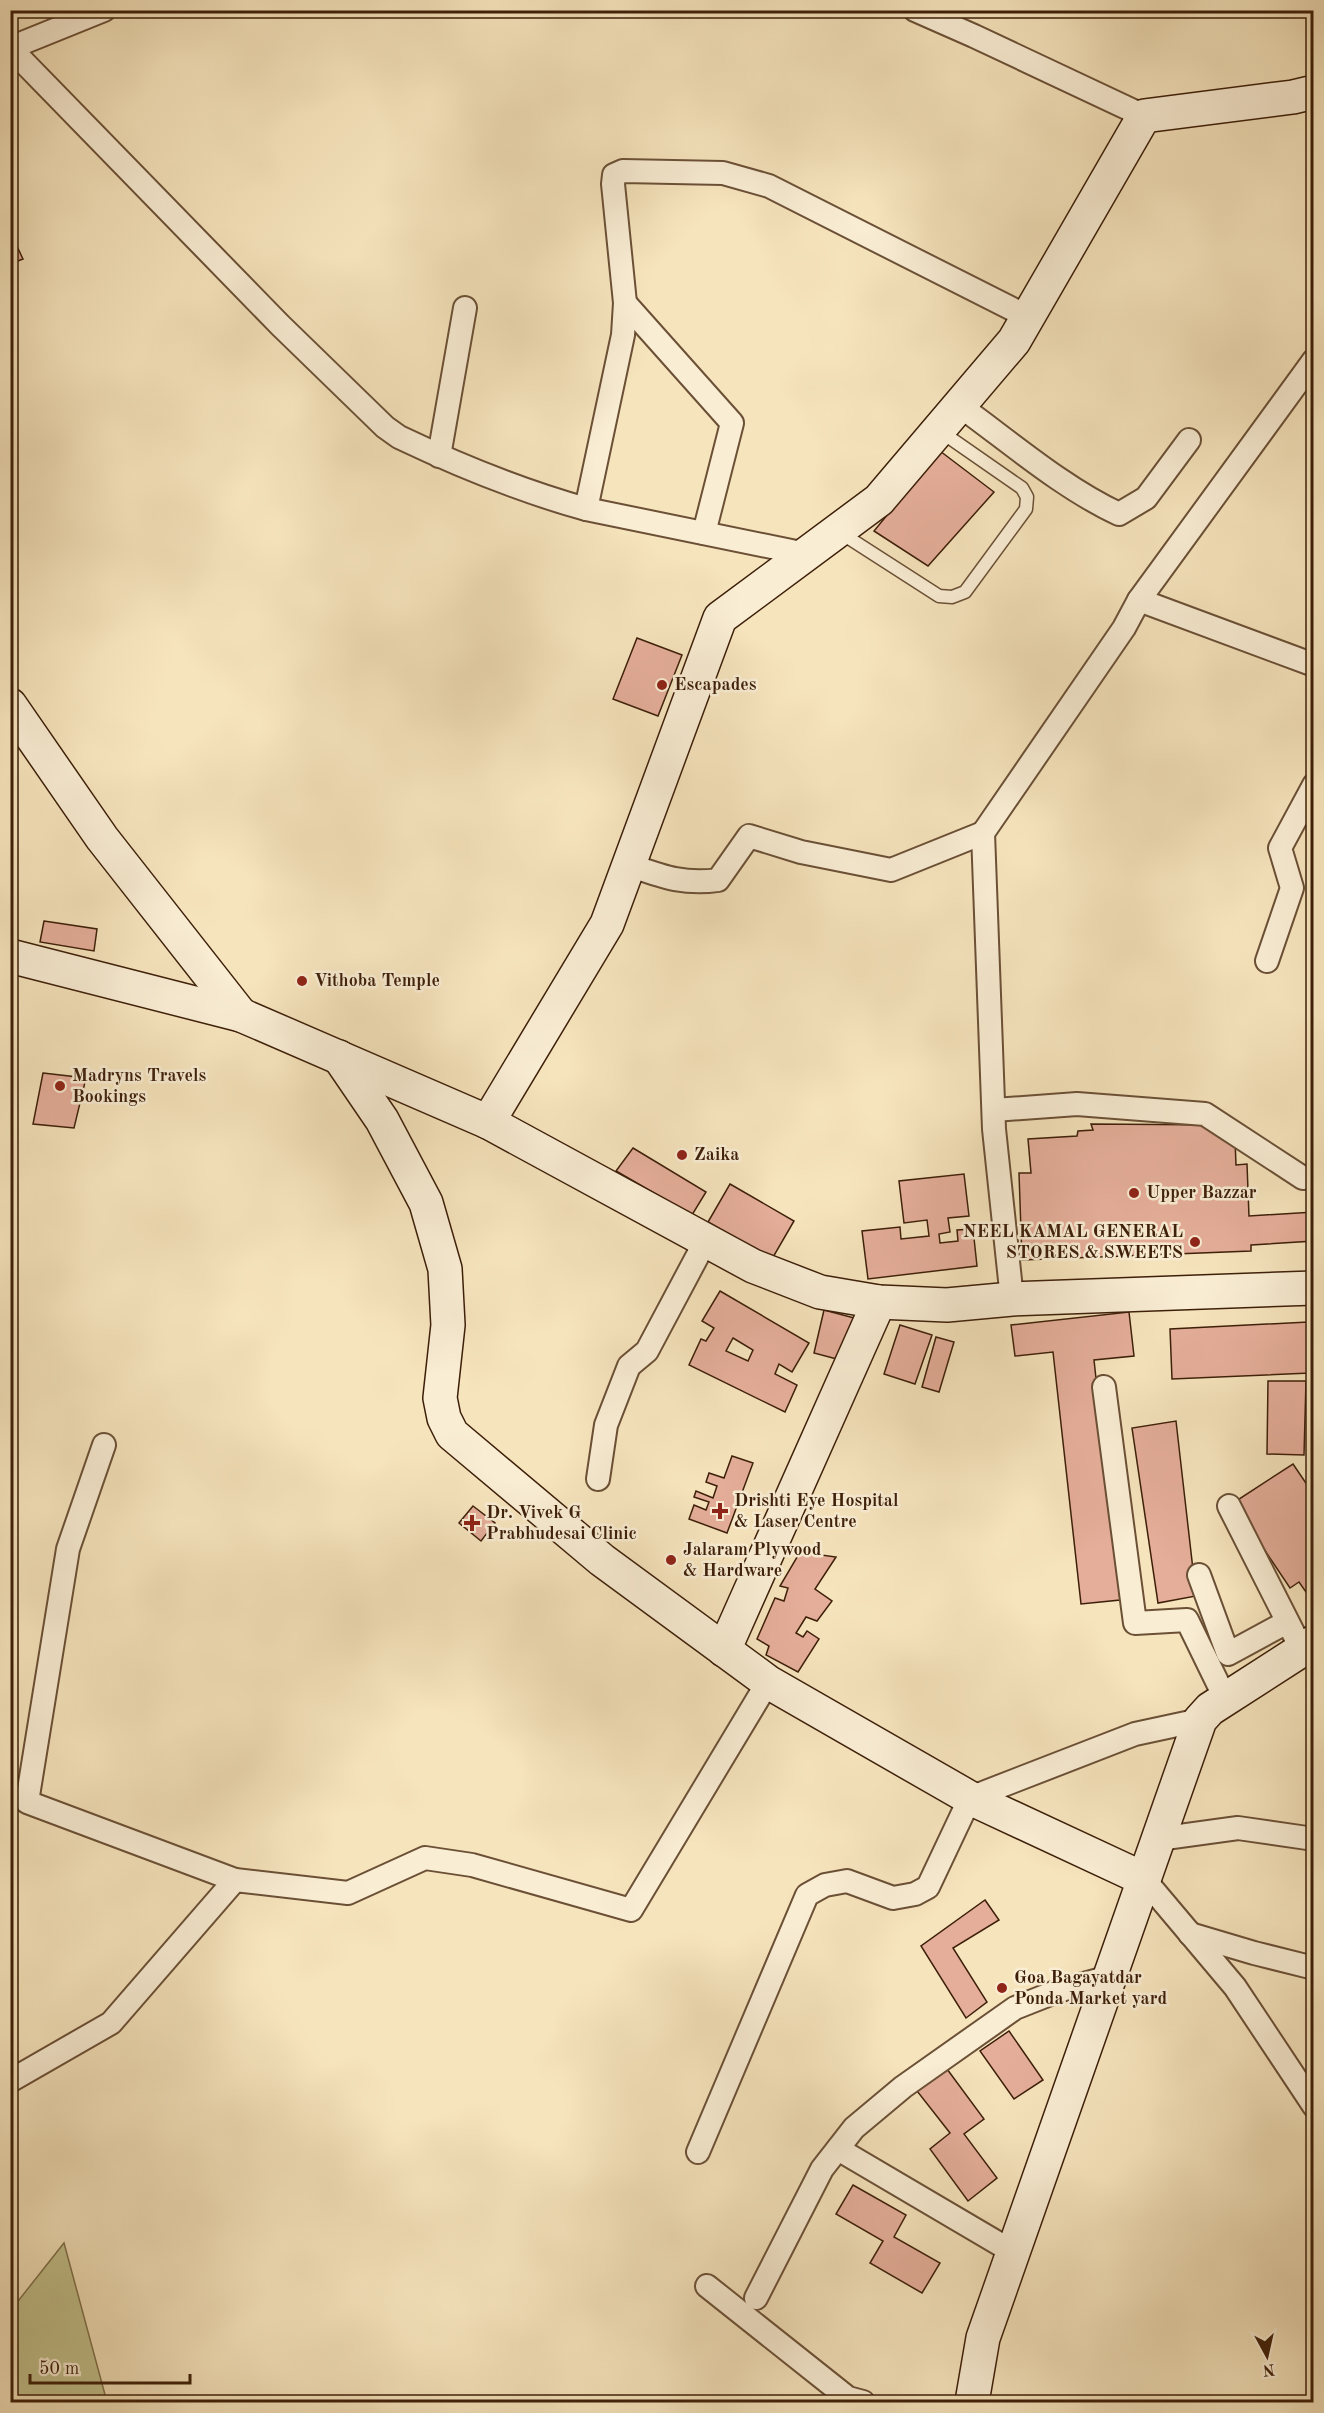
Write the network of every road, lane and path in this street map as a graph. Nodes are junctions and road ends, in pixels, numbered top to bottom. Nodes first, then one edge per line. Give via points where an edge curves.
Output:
1 (104, 10) edge
2 (915, 10) edge
3 (10, 48) edge
4 (1314, 92) edge
5 (1144, 116) junction
6 (625, 303) junction
7 (465, 308) dead end
8 (1028, 317) junction
9 (1314, 360) edge
10 (960, 406) junction
11 (939, 430) junction
12 (1189, 440) dead end
13 (439, 456) junction
14 (586, 509) junction
15 (838, 531) junction
16 (704, 533) junction
17 (806, 554) junction
18 (1139, 600) junction
19 (1314, 665) edge
20 (10, 705) edge
21 (1314, 784) edge
22 (983, 833) junction
23 (629, 865) junction
24 (13, 958) edge
25 (1267, 961) dead end
26 (241, 1015) junction
27 (339, 1057) junction
28 (993, 1110) junction
29 (488, 1122) junction
30 (1303, 1178) dead end
31 (706, 1240) junction
32 (1314, 1288) edge
33 (1012, 1299) junction
34 (879, 1302) junction
35 (1104, 1388) dead end
36 (104, 1445) dead end
37 (598, 1479) dead end
38 (1229, 1506) dead end
39 (1199, 1575) dead end
40 (1287, 1622) junction
41 (1308, 1646) edge
42 (724, 1650) junction
43 (768, 1682) junction
44 (1226, 1700) junction
45 (1200, 1720) junction
46 (970, 1798) junction
47 (1158, 1839) junction
48 (1314, 1839) edge
49 (1144, 1879) junction
50 (235, 1880) junction
51 (1190, 1934) junction
52 (1314, 1968) edge
53 (1109, 1977) junction
54 (10, 2081) edge
55 (1314, 2106) edge
56 (838, 2149) junction
57 (698, 2152) dead end
58 (1013, 2252) junction
59 (707, 2286) dead end
60 (756, 2298) dead end
61 (862, 2403) edge
62 (972, 2403) edge

1 - 3 street
2 - 5 street
3 - 13 street via 385,427
4 - 5 street
5 - 8 street
6 - 8 street via 614,175 623,171 723,173 769,186
6 - 14 street via 621,345
6 - 16 street via 732,423
7 - 13 street
8 - 10 street via 1014,341
9 - 18 street
10 - 11 street
10 - 12 street via 1099,505 1119,514 1146,498
11 - 15 street via 879,500
11 - 15 lane via 1022,488 1027,496 1026,509 1013,530 965,592 939,596
13 - 14 street via 522,490
14 - 16 street
15 - 17 street
16 - 17 street
17 - 23 street via 720,618
18 - 19 street
18 - 22 street via 1124,628
20 - 26 street via 102,838
21 - 25 street via 1280,848 1292,888
22 - 23 street via 891,870 801,852 749,836 718,880 673,881
22 - 28 street
23 - 29 street via 607,924
24 - 26 street
26 - 27 street
27 - 29 street
27 - 42 street via 382,1120 426,1203 445,1269 448,1325 440,1398 452,1434 602,1560
28 - 30 street via 1077,1104 1205,1114
28 - 33 street
29 - 31 street
31 - 34 street via 753,1266 820,1292
31 - 37 street via 647,1351 629,1366 606,1425
32 - 33 street
33 - 34 street via 947,1305
34 - 42 street
35 - 44 street via 1135,1623 1187,1620
36 - 50 street via 68,1549 27,1802
38 - 40 street
39 - 40 street via 1228,1654
40 - 41 street
41 - 44 street
42 - 43 street
43 - 46 street
43 - 50 street via 631,1910 472,1865 424,1858 348,1893
44 - 45 street
45 - 46 street via 1135,1734
45 - 47 street
46 - 49 street
46 - 57 street via 928,1887 892,1898 847,1881 825,1885 807,1895
47 - 48 street via 1238,1828
47 - 49 street
49 - 51 street
49 - 53 street
50 - 54 street via 111,2023
51 - 52 street
51 - 55 street via 1235,1987
53 - 56 street via 1015,2008 903,2086 854,2128
53 - 58 street
56 - 58 street
56 - 60 street via 822,2169
58 - 62 street via 984,2338
59 - 61 street via 848,2398

